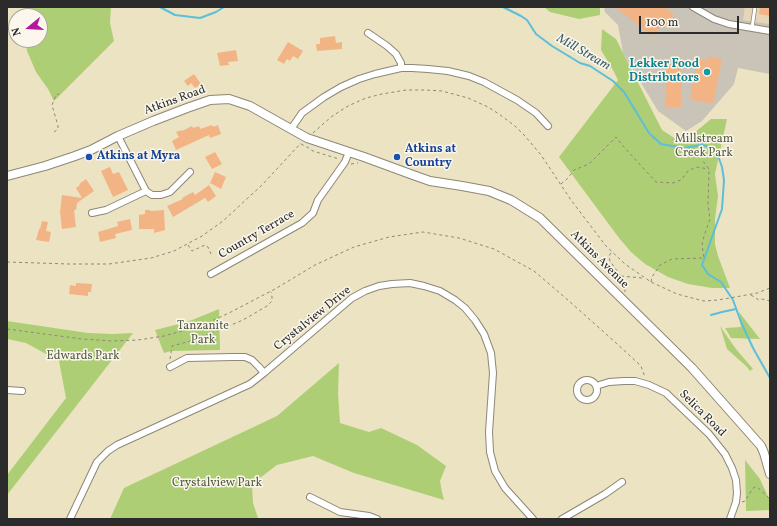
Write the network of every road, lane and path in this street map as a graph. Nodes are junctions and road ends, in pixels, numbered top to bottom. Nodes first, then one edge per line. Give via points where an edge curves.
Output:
1 (693, 7) edge
2 (755, 7) edge
3 (752, 28) junction
4 (770, 31) edge
5 (368, 33) dead end
6 (401, 68) junction
7 (59, 94) dead end
8 (548, 126) dead end
9 (291, 129) junction
10 (54, 132) dead end
11 (312, 134) dead end
12 (118, 136) junction
13 (303, 140) dead end
14 (300, 144) junction
15 (349, 152) junction
16 (341, 160) dead end
17 (703, 161) dead end
18 (709, 169) junction
19 (190, 172) dead end
20 (7, 176) edge
21 (560, 184) junction
22 (146, 191) junction
23 (92, 213) dead end
24 (188, 245) junction
25 (211, 254) dead end
26 (7, 262) edge
27 (211, 274) dead end
28 (621, 276) dead end
29 (644, 278) junction
30 (651, 282) junction
31 (770, 288) edge
32 (271, 291) dead end
33 (751, 294) junction
34 (770, 301) edge
35 (7, 329) edge
36 (126, 341) dead end
37 (170, 367) joint
38 (264, 373) junction
39 (596, 386) dead end
40 (7, 390) edge
41 (22, 391) dead end
42 (770, 474) edge
43 (622, 482) dead end
44 (310, 497) dead end
45 (770, 499) edge
46 (736, 502) junction
47 (70, 519) edge
48 (377, 519) edge
49 (533, 519) edge
50 (562, 519) edge
51 (730, 519) edge

1 - 3 street via 714,19
2 - 3 lane
3 - 4 street
5 - 6 street via 396,54
6 - 8 street via 428,68 469,76 518,100
6 - 9 street via 359,79 341,87 302,113
7 - 10 path via 52,105 58,126
9 - 12 street, Atkins Road via 250,106 229,100 210,100
9 - 15 street, Atkins Road via 307,138
11 - 21 path via 337,113 366,98 406,90 442,91 478,102 507,119 538,151
12 - 20 street, Atkins Road via 75,156
12 - 22 street
13 - 14 path
14 - 16 path
14 - 24 path via 234,212
15 - 27 street, Country Terrace via 346,162 318,200 313,213 302,223
15 - 42 street, Atkins Avenue via 430,181 489,191 511,200 540,218 708,385 761,446
17 - 18 path
18 - 21 path via 696,167 688,171 681,180 673,183 656,182 616,137 589,164 574,170
18 - 30 path via 710,218 702,246 704,258 672,259 660,265
19 - 22 street via 170,192 152,195
21 - 29 path via 606,246
22 - 23 street via 106,210
24 - 25 path via 192,250 205,245
24 - 26 path via 157,257 117,263
28 - 29 path
29 - 30 path
30 - 33 path via 677,294 704,301
31 - 33 path
32 - 37 path via 272,301 243,320 172,346
33 - 34 path via 759,300
35 - 36 path via 82,339
37 - 38 street via 187,358 245,357 252,360
38 - 47 street, Crystalview Drive via 250,384 108,451 97,462
38 - 49 street, Crystalview Drive via 338,309 365,291 379,286 410,283 440,291 465,308 484,334 491,353 493,373 490,452 495,470 505,488
39 - 46 street, Selica Road via 617,381 635,381 649,384 666,393 709,434 724,454 736,480
40 - 41 street
43 - 50 street
44 - 48 street via 340,512
45 - 46 path via 755,487 745,501
46 - 51 street, Selica Road

